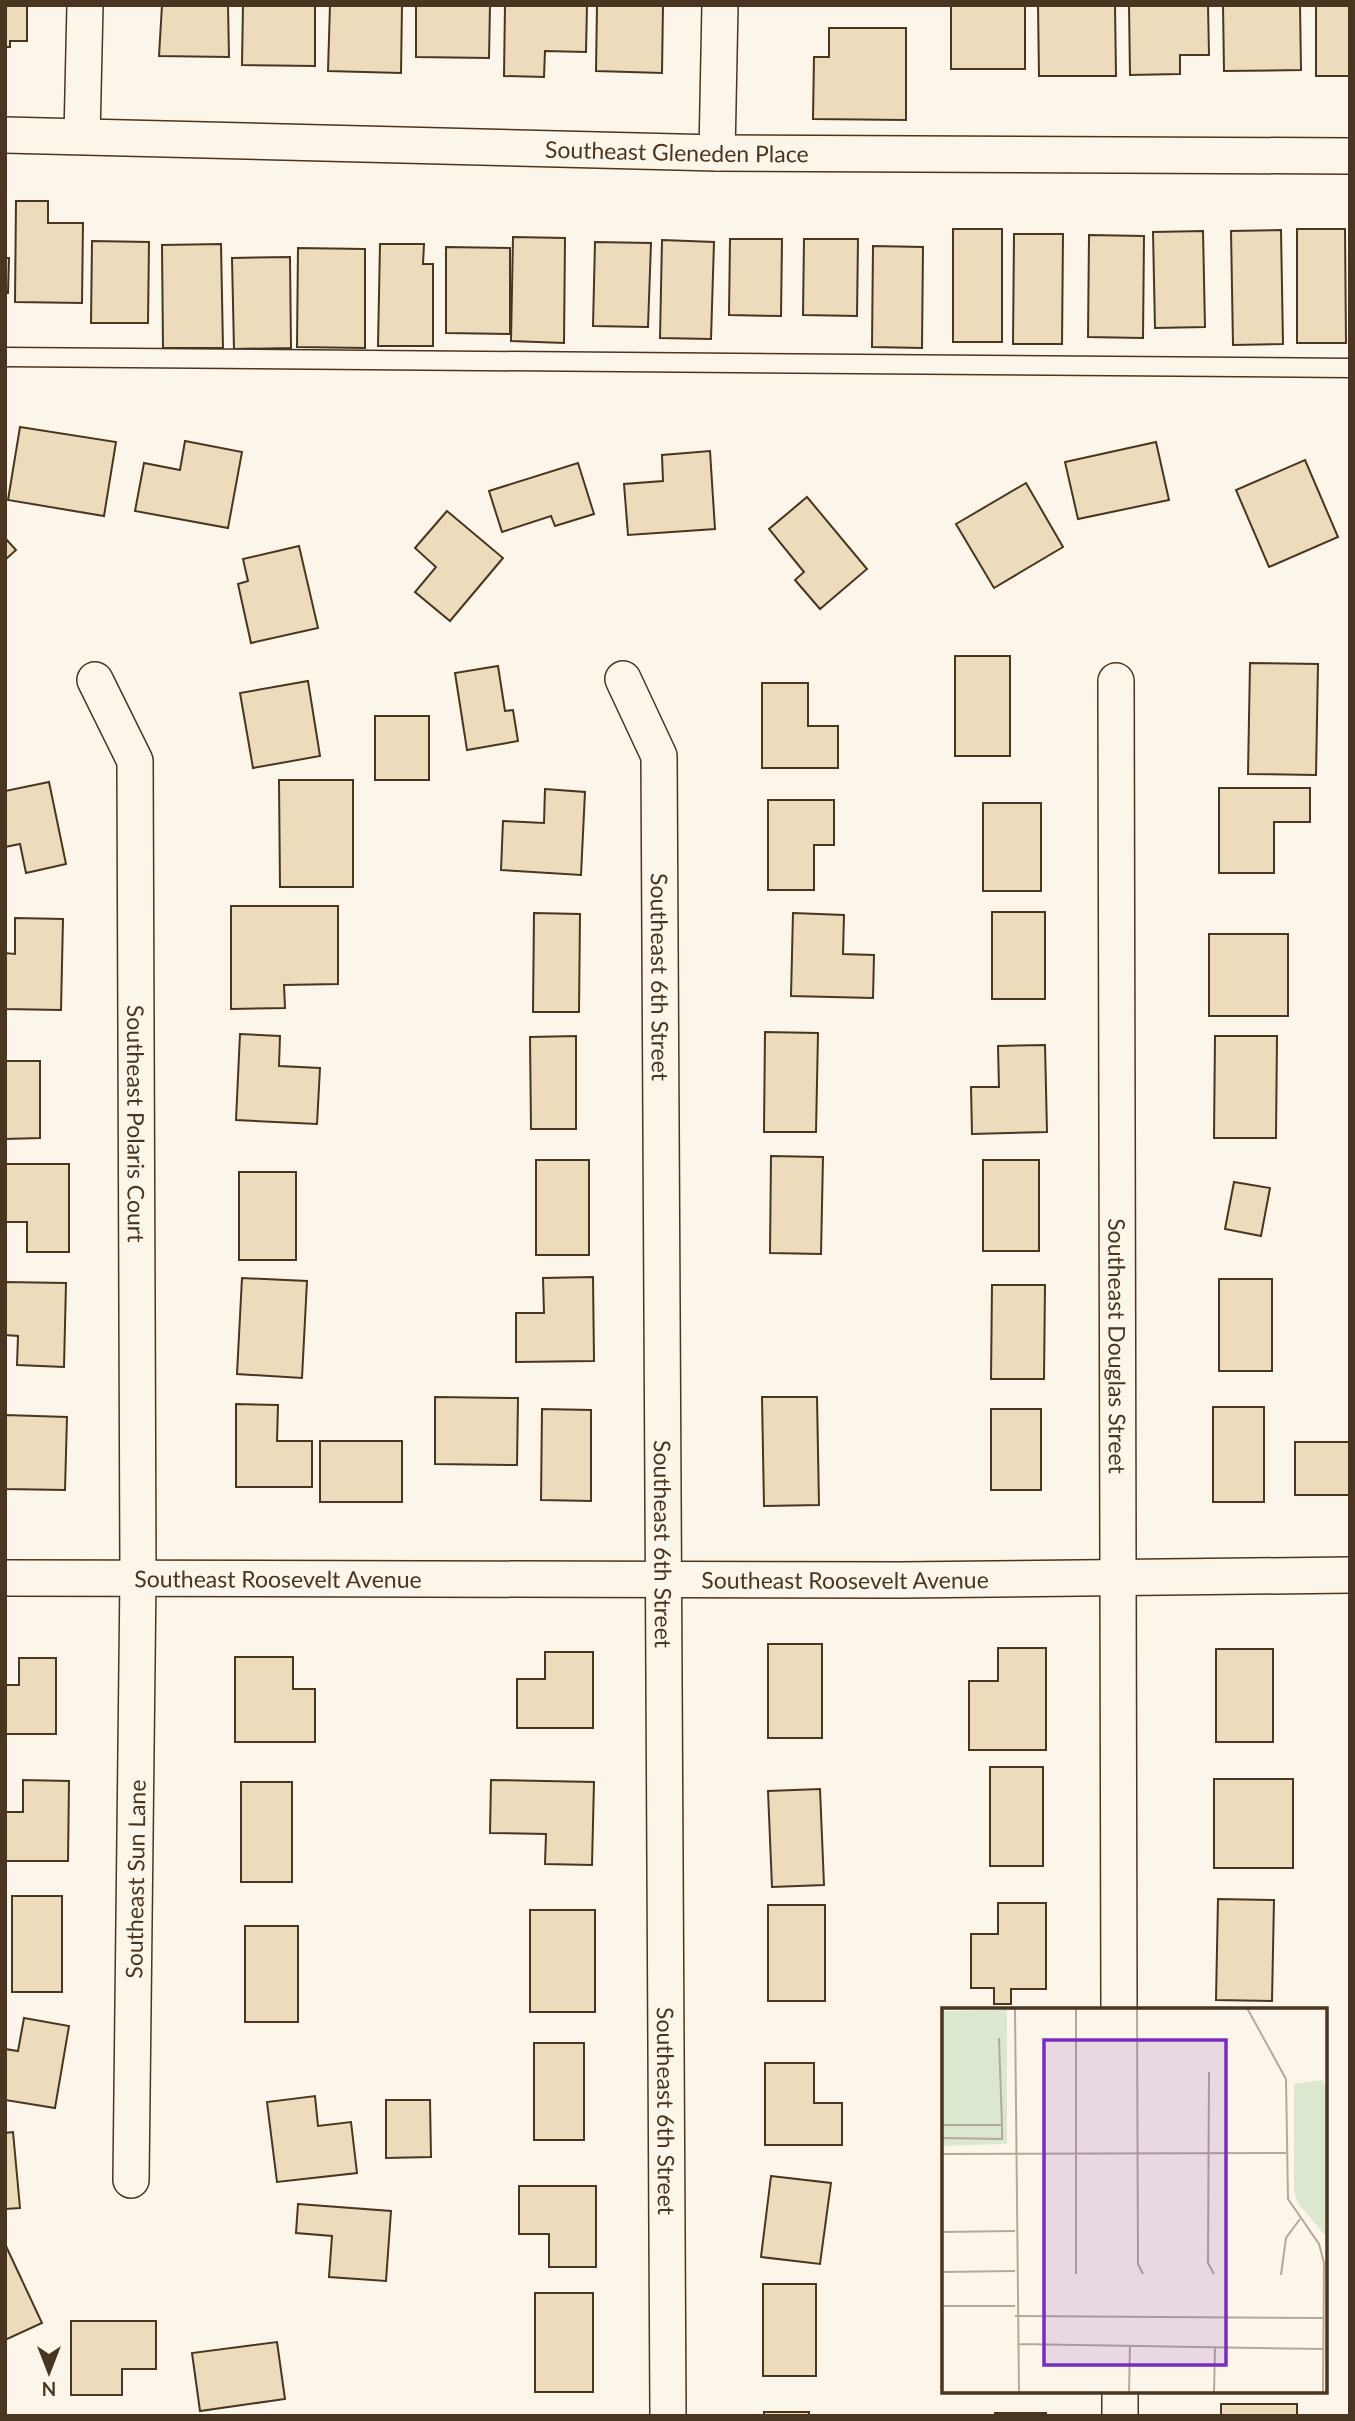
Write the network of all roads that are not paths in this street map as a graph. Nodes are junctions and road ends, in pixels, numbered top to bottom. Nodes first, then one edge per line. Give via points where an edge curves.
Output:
1 (85, 5) edge
2 (720, 5) edge
3 (5, 135) edge
4 (82, 136) junction
5 (717, 153) junction
6 (1350, 156) edge
7 (5, 358) edge
8 (1350, 368) edge
9 (623, 679) dead end
10 (94, 680) dead end
11 (1116, 681) dead end
12 (1350, 1575) edge
13 (138, 1577) junction
14 (5, 1578) edge
15 (1118, 1579) junction
16 (664, 1580) junction
17 (1119, 2008) edge
18 (131, 2180) dead end
19 (1120, 2393) edge
20 (668, 2416) edge
21 (1120, 2416) edge

1 - 4 street
2 - 5 street
3 - 4 street, Southeast Gleneden Place
4 - 5 street, Southeast Gleneden Place
5 - 6 street, Southeast Gleneden Place
7 - 8 lane
9 - 16 street, Southeast 6th Street via 659,756
10 - 13 street, Southeast Polaris Court via 135,761
11 - 15 street, Southeast Douglas Street
12 - 15 street, Southeast Roosevelt Avenue
13 - 14 street, Southeast Roosevelt Avenue
13 - 16 street, Southeast Roosevelt Avenue
13 - 18 street, Southeast Sun Lane
15 - 16 street, Southeast Roosevelt Avenue
15 - 17 street, Southeast Douglas Street
16 - 20 street, Southeast 6th Street
19 - 21 street

